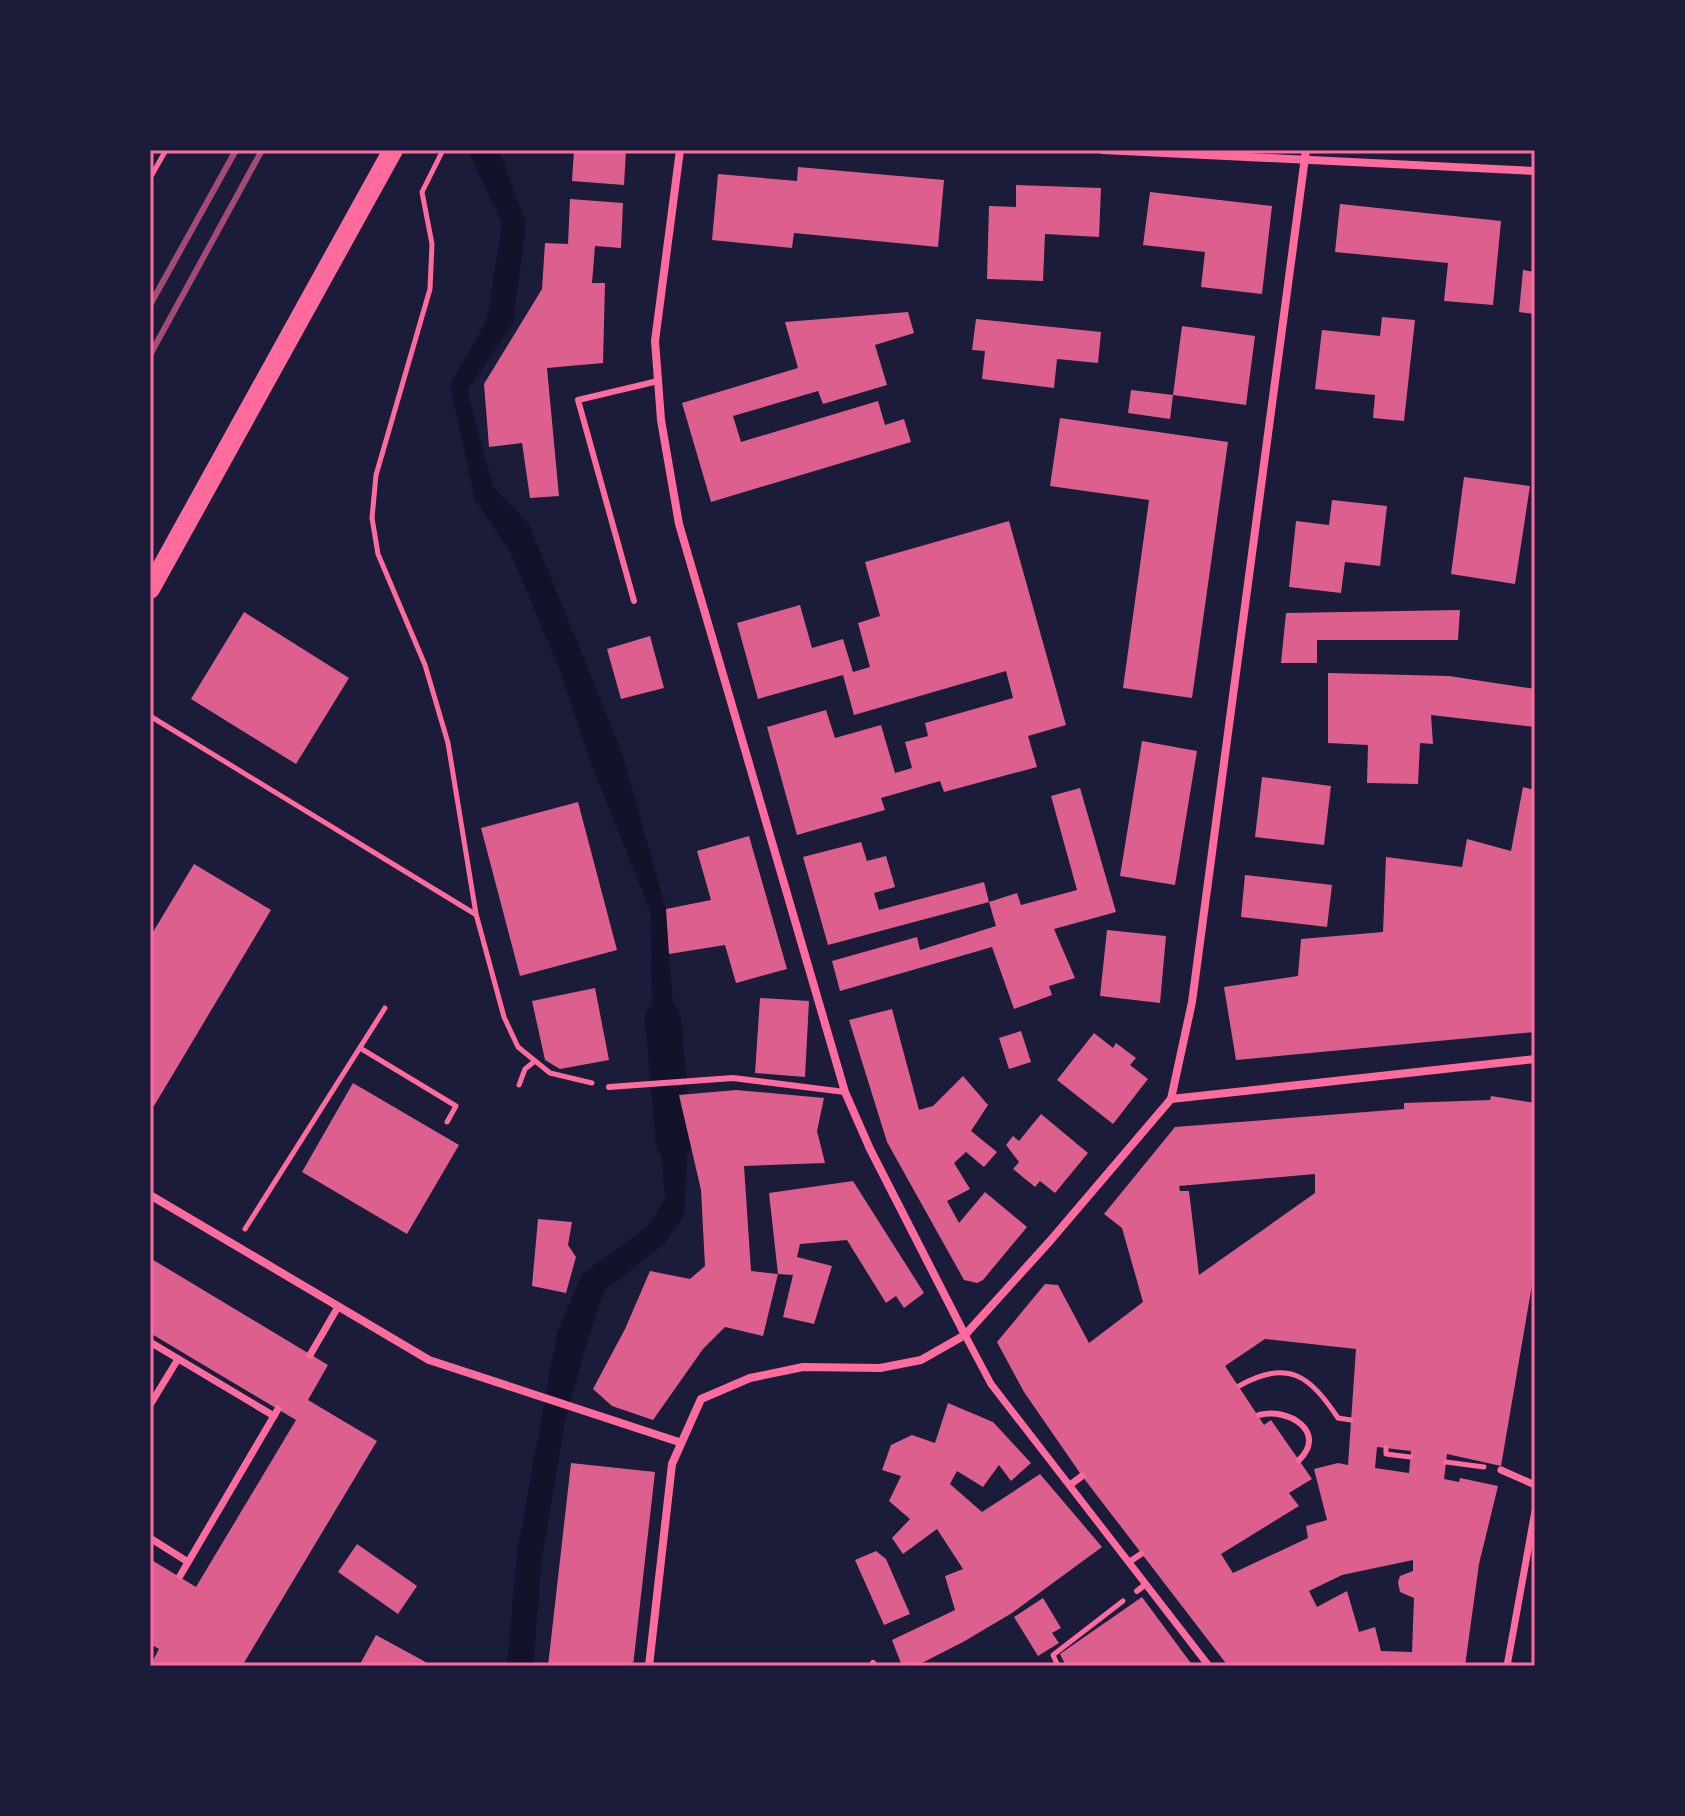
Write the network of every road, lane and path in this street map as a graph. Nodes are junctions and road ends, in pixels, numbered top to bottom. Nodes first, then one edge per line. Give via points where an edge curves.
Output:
1 (166, 150) edge
2 (393, 150) edge
3 (443, 150) edge
4 (680, 150) edge
5 (1103, 150) edge
6 (1306, 150) edge
7 (1304, 161) junction
8 (1535, 171) edge
9 (150, 178) edge
10 (658, 381) junction
11 (150, 589) edge
12 (634, 601) dead end
13 (150, 716) edge
14 (476, 914) junction
15 (385, 1008) dead end
16 (360, 1048) junction
17 (1535, 1059) edge
18 (535, 1061) junction
19 (519, 1085) dead end
20 (609, 1087) joint
21 (845, 1092) junction
22 (1171, 1099) junction
23 (447, 1122) dead end
24 (150, 1195) edge
25 (234, 1247) junction
26 (338, 1307) junction
27 (965, 1335) junction
28 (150, 1342) edge
29 (310, 1355) dead end
30 (178, 1359) junction
31 (1239, 1386) dead end
32 (150, 1405) edge
33 (1259, 1415) dead end
34 (1351, 1420) dead end
35 (679, 1442) junction
36 (1386, 1448) dead end
37 (1410, 1457) dead end
38 (1299, 1460) dead end
39 (1446, 1462) dead end
40 (1501, 1470) joint
41 (1082, 1476) dead end
42 (1070, 1485) junction
43 (1535, 1485) edge
44 (1535, 1511) edge
45 (150, 1538) edge
46 (1141, 1554) dead end
47 (188, 1562) junction
48 (1129, 1562) junction
49 (180, 1576) dead end
50 (1146, 1584) junction
51 (1137, 1591) joint
52 (649, 1666) edge
53 (1058, 1666) edge
54 (1209, 1666) edge
55 (1507, 1666) edge

1 - 9 path
2 - 11 main road
3 - 14 path via 422,192 432,244 430,289 376,475 372,518 378,554 425,665 448,743
4 - 10 street via 655,341
5 - 7 street
6 - 7 street
7 - 8 street
7 - 22 street via 1194,986
10 - 12 lane via 578,400
10 - 21 street via 679,524
13 - 14 path
14 - 18 path via 504,1017 518,1047
15 - 16 path
16 - 23 path via 456,1106
16 - 25 path
17 - 22 street
18 - 19 path
18 - 20 path via 550,1073
20 - 21 lane via 733,1078
21 - 27 street
22 - 27 street
24 - 25 street
25 - 26 street
26 - 29 street
26 - 35 street via 429,1360
27 - 35 street via 921,1360 880,1368 803,1367 750,1378 701,1399
27 - 42 street via 991,1384
28 - 30 street
30 - 32 street
30 - 47 street via 276,1413
31 - 34 path via 1277,1371 1298,1374 1320,1391 1338,1418
33 - 38 lane via 1281,1413 1299,1421 1309,1447
35 - 52 street via 672,1464
36 - 37 path via 1386,1454
39 - 40 path
40 - 43 street
41 - 42 street
42 - 48 street
44 - 55 street
45 - 47 street
46 - 48 lane
47 - 49 street
48 - 50 street
50 - 51 lane
50 - 54 street
51 - 53 path via 1053,1655

